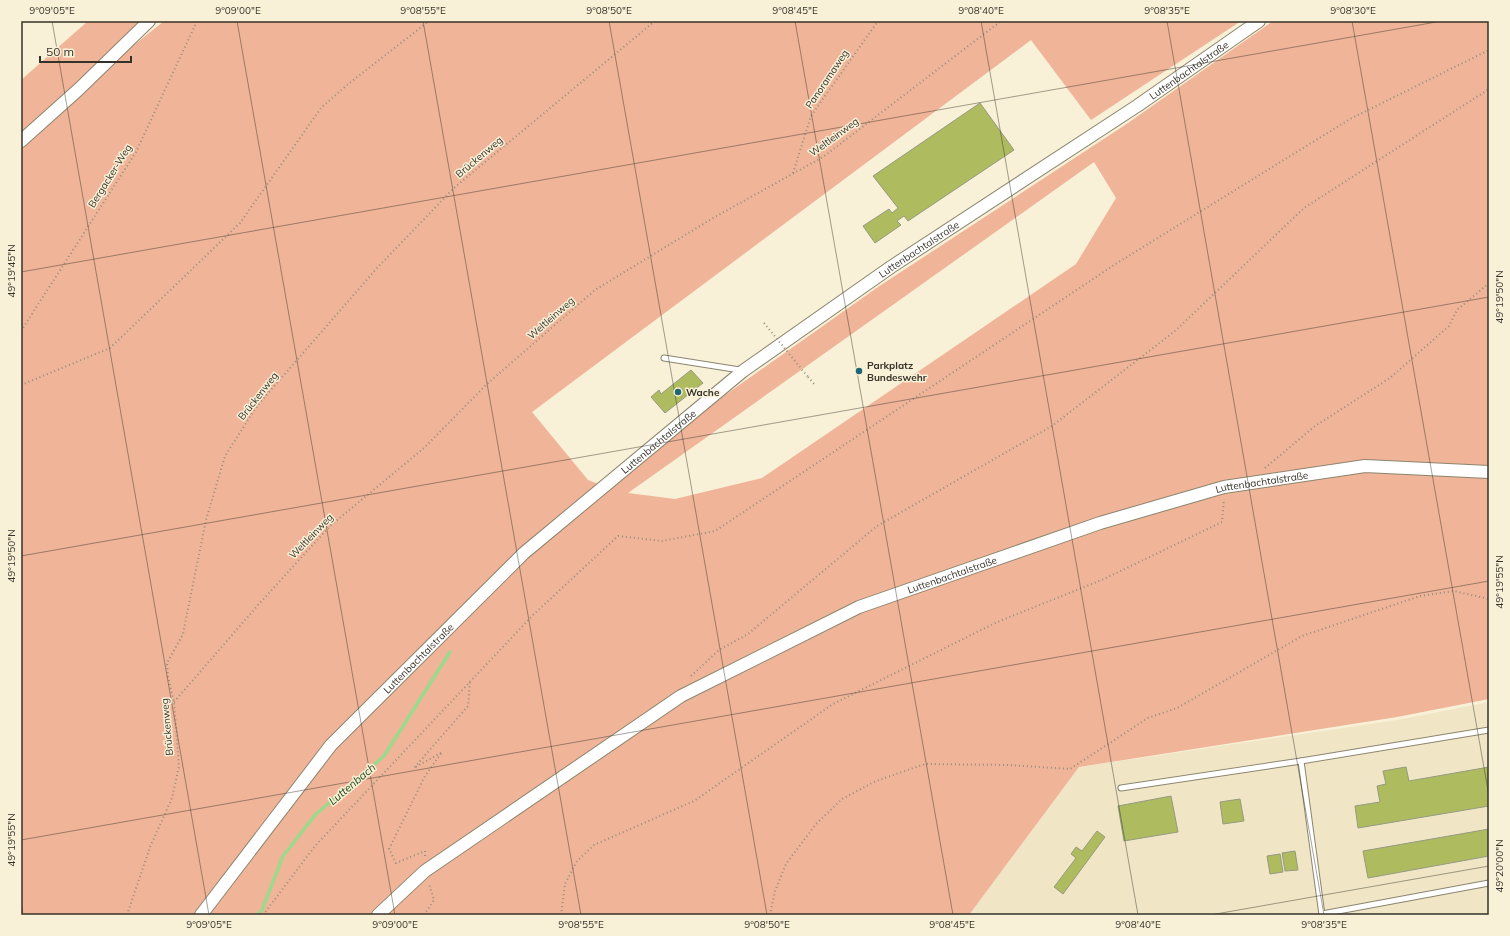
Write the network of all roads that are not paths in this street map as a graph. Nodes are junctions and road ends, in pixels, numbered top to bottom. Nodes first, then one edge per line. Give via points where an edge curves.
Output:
1 (148, 21) edge
2 (1259, 21) edge
3 (21, 141) edge
4 (664, 358) dead end
5 (743, 371) junction
6 (1489, 472) edge
7 (1489, 730) edge
8 (1301, 761) junction
9 (1121, 788) dead end
10 (1489, 883) edge
11 (1322, 914) edge
12 (201, 915) edge
13 (378, 915) edge

1 - 3 street via 79,89
2 - 5 street, Luttenbachtalstraße via 1137,106 891,267
4 - 5 lane
5 - 12 street, Luttenbachtalstraße via 524,553 331,745
6 - 13 street, Luttenbachtalstraße via 1365,466 1224,487 1100,523 859,607 681,696 425,871
7 - 8 lane
8 - 9 lane
8 - 11 lane
10 - 11 lane

